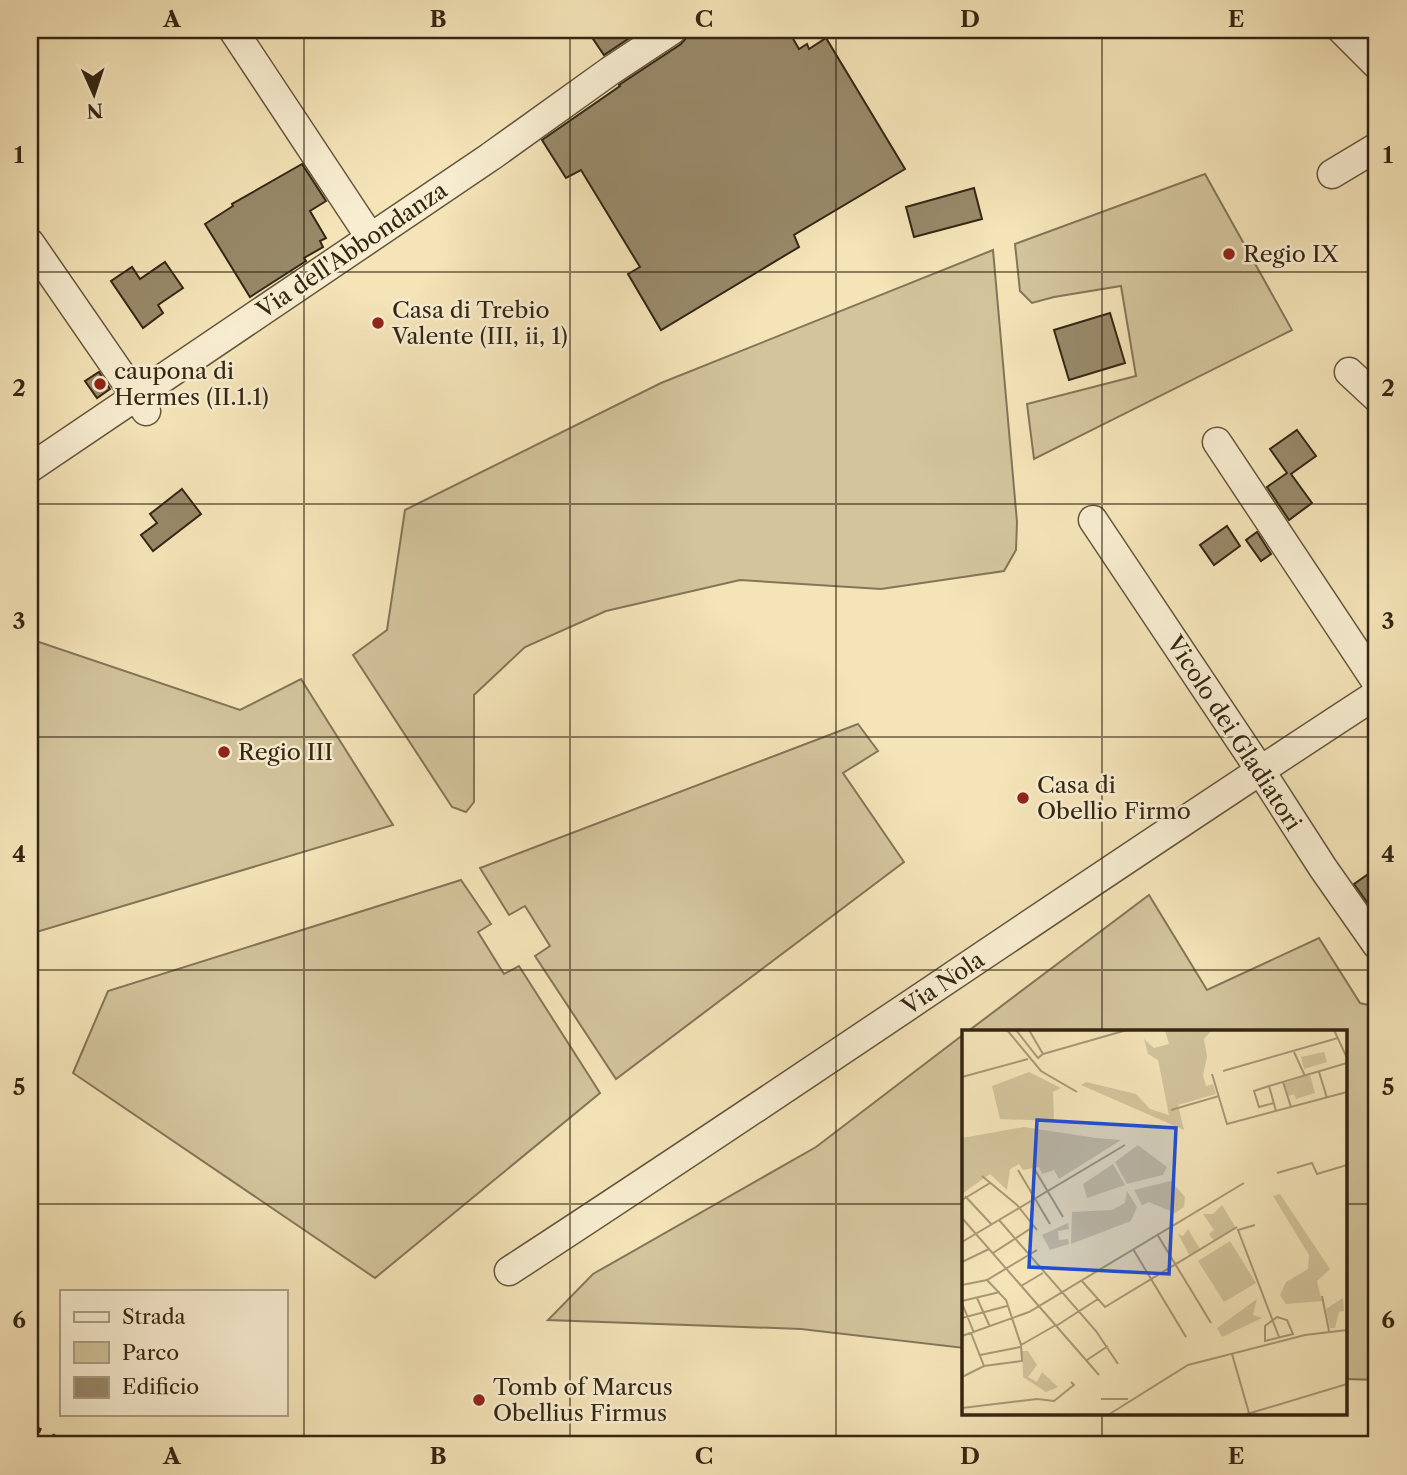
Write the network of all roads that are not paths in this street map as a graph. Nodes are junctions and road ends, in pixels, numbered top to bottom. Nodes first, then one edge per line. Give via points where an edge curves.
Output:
1 (233, 30) edge
2 (673, 30) edge
3 (1342, 30) edge
4 (1377, 65) edge
5 (1377, 147) edge
6 (1332, 174) dead end
7 (370, 237) junction
8 (30, 243) edge
9 (1349, 372) dead end
10 (1377, 398) edge
11 (141, 404) junction
12 (1217, 442) dead end
13 (30, 468) edge
14 (1093, 520) dead end
15 (1377, 683) edge
16 (1377, 694) edge
17 (1260, 770) junction
18 (1377, 945) edge
19 (509, 1271) dead end

1 - 7 street
2 - 7 street, Via dell'Abbondanza
3 - 4 street
5 - 6 street
7 - 11 street, Via dell'Abbondanza
8 - 11 street
9 - 10 street
11 - 13 street, Via dell'Abbondanza
12 - 15 street
14 - 17 street, Vicolo dei Gladiatori
16 - 17 street, Via Nola
17 - 18 street, Vicolo dei Gladiatori
17 - 19 street, Via Nola

